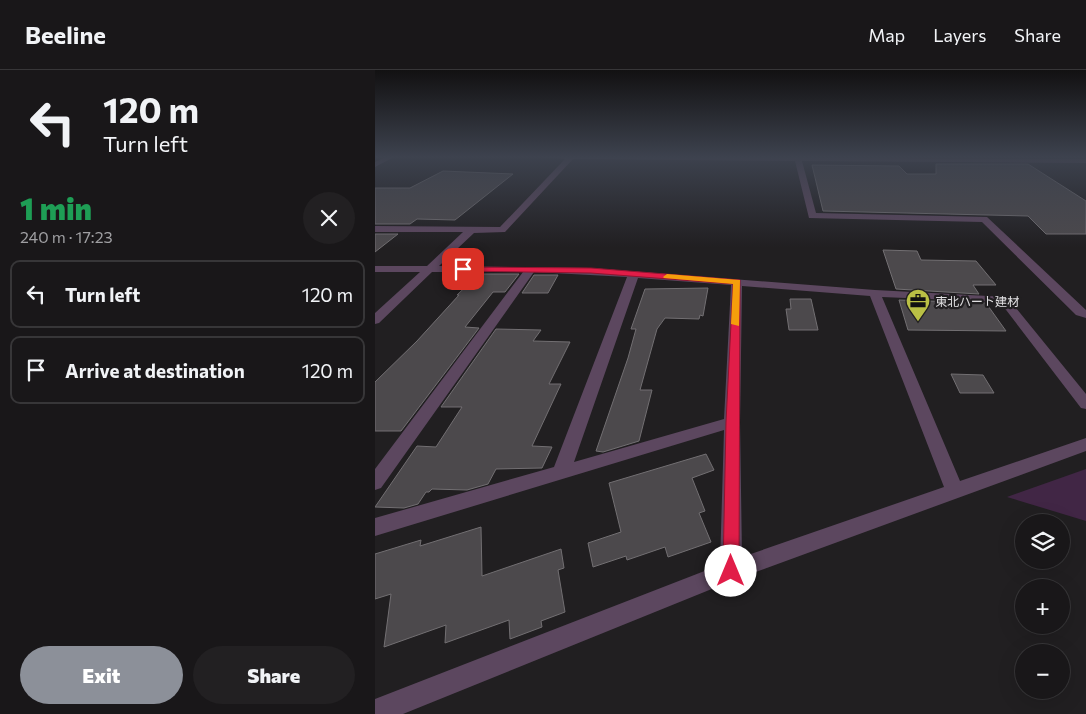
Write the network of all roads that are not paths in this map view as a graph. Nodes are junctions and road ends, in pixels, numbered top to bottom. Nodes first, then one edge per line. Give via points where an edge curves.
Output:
1 (543, 187) edge
2 (804, 187) edge
3 (375, 229) edge
4 (472, 229) junction
5 (375, 269) edge
6 (430, 269) junction
7 (531, 270) junction
8 (634, 274) junction
9 (737, 282) junction
10 (875, 293) junction
11 (1086, 314) edge
12 (375, 320) edge
13 (1086, 404) edge
14 (732, 422) junction
15 (1086, 444) edge
16 (561, 472) junction
17 (375, 483) edge
18 (955, 492) junction
19 (375, 527) edge
20 (731, 571) junction
21 (375, 712) edge

1 - 4 street via 502,230
2 - 11 street via 812,216 984,219 1080,312
3 - 4 street
4 - 6 street
5 - 6 street
6 - 7 street
6 - 12 street
7 - 8 street
7 - 17 street
8 - 9 street
8 - 16 street
9 - 10 street
9 - 14 street
10 - 13 street via 1003,299
10 - 18 street
14 - 16 street
14 - 20 street
15 - 18 street
16 - 19 street
18 - 20 street
20 - 21 street

